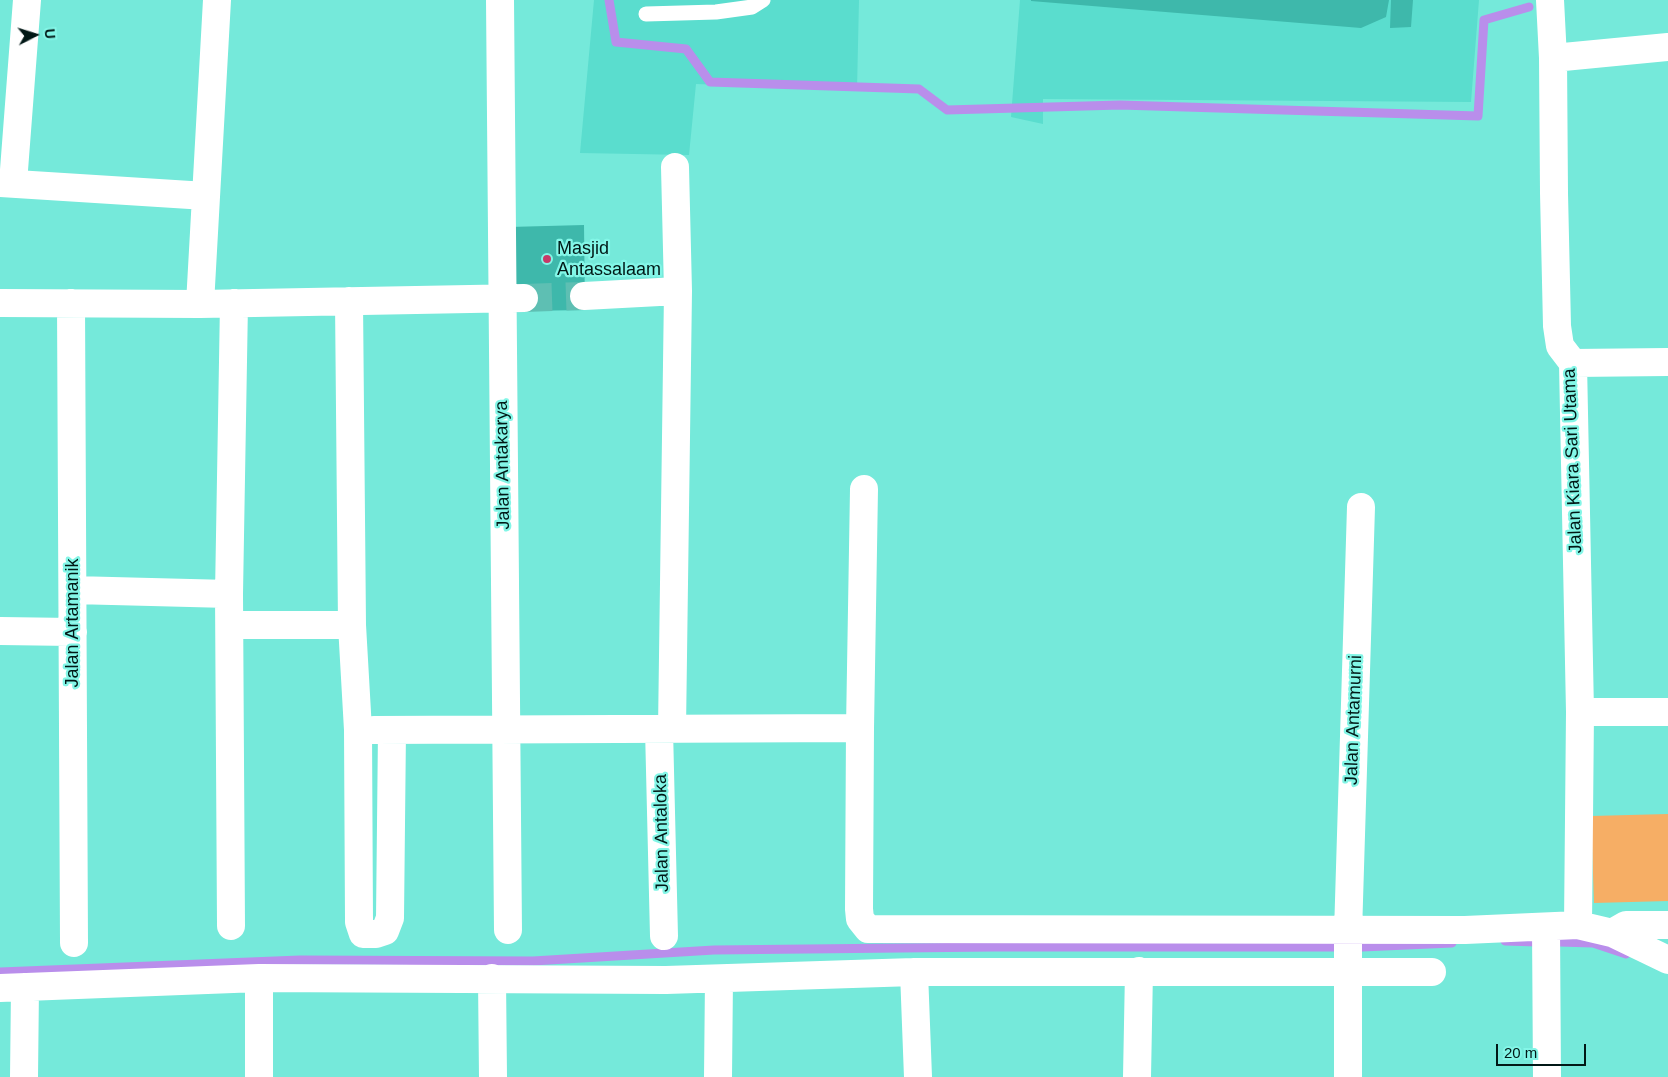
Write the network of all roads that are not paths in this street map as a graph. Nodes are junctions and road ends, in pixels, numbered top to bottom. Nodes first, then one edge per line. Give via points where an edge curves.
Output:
1 (27, 0) edge
2 (217, 0) edge
3 (500, 0) edge
4 (763, 0) edge
5 (1550, 0) edge
6 (646, 14) dead end
7 (1668, 47) edge
8 (1554, 58) junction
9 (675, 167) dead end
10 (7, 183) edge
11 (206, 196) junction
12 (678, 291) junction
13 (584, 296) tunnel mouth
14 (513, 298) junction
15 (349, 301) junction
16 (0, 303) edge
17 (71, 303) junction
18 (234, 303) junction
19 (200, 304) junction
20 (1668, 362) edge
21 (1573, 364) junction
22 (864, 489) dead end
23 (1361, 507) dead end
24 (73, 590) junction
25 (229, 594) junction
26 (230, 625) junction
27 (352, 625) junction
28 (0, 631) edge
29 (73, 632) junction
30 (1580, 712) junction
31 (1668, 712) edge
32 (860, 728) junction
33 (666, 729) junction
34 (358, 730) junction
35 (392, 730) junction
36 (506, 730) junction
37 (1578, 925) junction
38 (1668, 925) edge
39 (230, 926) dead end
40 (1546, 927) junction
41 (508, 930) dead end
42 (664, 936) dead end
43 (1623, 938) junction
44 (74, 943) dead end
45 (1348, 946) junction
46 (1663, 958) edge
47 (1139, 971) junction
48 (914, 972) junction
49 (1432, 972) dead end
50 (259, 978) junction
51 (492, 978) junction
52 (718, 979) junction
53 (13, 987) edge
54 (24, 1077) edge
55 (259, 1077) edge
56 (493, 1077) edge
57 (718, 1077) edge
58 (918, 1077) edge
59 (1137, 1077) edge
60 (1348, 1077) edge
61 (1547, 1077) edge

1 - 10 street
2 - 11 street
3 - 14 street, Jalan Antakarya
4 - 6 lane via 752,7 716,12
5 - 8 street, Jalan Kiara Sari Utama
7 - 8 street
8 - 21 street, Jalan Kiara Sari Utama via 1557,326 1560,346
9 - 12 street, Jalan Antaloka
10 - 11 street
11 - 19 street
12 - 13 street
12 - 33 street, Jalan Antaloka
14 - 15 street
14 - 36 street, Jalan Antakarya
15 - 18 street
15 - 27 street
16 - 17 street
17 - 19 street
17 - 24 street, Jalan Artamanik
18 - 19 street
18 - 25 street
20 - 21 street
21 - 30 street, Jalan Kiara Sari Utama
22 - 32 street
23 - 45 street, Jalan Antamurni
24 - 25 street
24 - 29 street, Jalan Artamanik
25 - 26 street
26 - 27 street
26 - 39 street
27 - 34 street
28 - 29 street
29 - 44 street, Jalan Artamanik
30 - 31 street
30 - 37 street, Jalan Kiara Sari Utama
32 - 33 street
32 - 45 street via 859,909 860,919 868,929
33 - 36 street
33 - 42 street, Jalan Antaloka
34 - 35 street
34 - 35 street via 359,922 363,934 385,931 390,918
35 - 36 street
36 - 41 street, Jalan Antakarya
37 - 40 street
37 - 43 street
38 - 43 street via 1626,925
40 - 45 street via 1465,930
40 - 61 street
43 - 46 street
45 - 47 street
45 - 49 street
45 - 60 street, Jalan Antamurni
47 - 48 street
47 - 59 street
48 - 52 street
48 - 58 street
50 - 51 street
50 - 53 street
50 - 55 street
51 - 52 street
51 - 56 street
52 - 57 street
53 - 54 street

